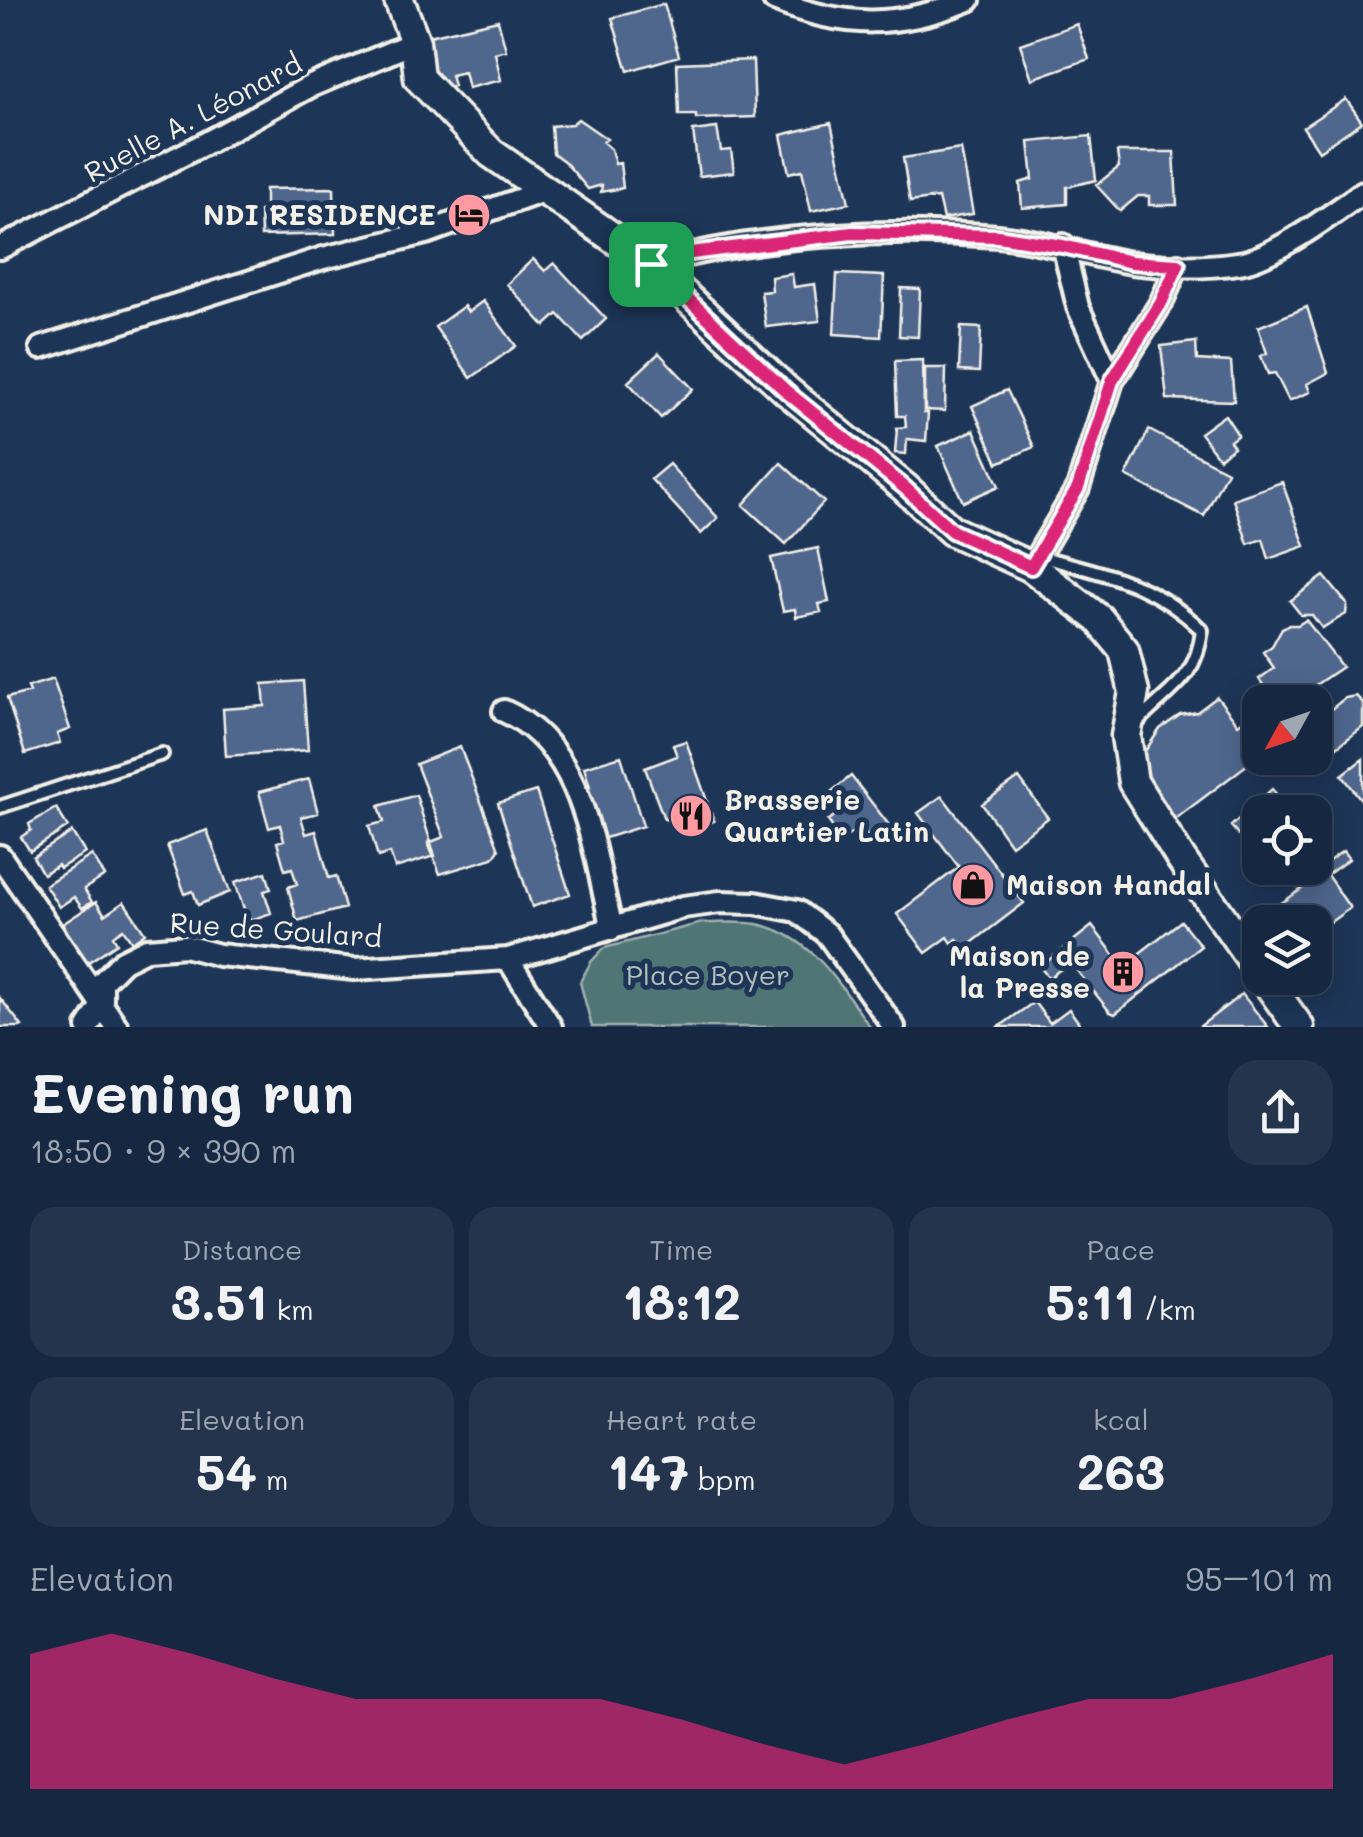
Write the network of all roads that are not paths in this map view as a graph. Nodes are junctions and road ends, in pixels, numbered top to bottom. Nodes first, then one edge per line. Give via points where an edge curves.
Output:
1 (400, 0) edge
2 (774, 0) edge
3 (969, 0) edge
4 (414, 42) junction
5 (546, 190) junction
6 (1363, 192) edge
7 (1063, 246) junction
8 (0, 248) edge
9 (651, 264) junction
10 (1178, 265) junction
11 (40, 348) dead end
12 (1112, 381) junction
13 (1035, 561) junction
14 (504, 710) dead end
15 (1126, 736) junction
16 (162, 754) dead end
17 (0, 807) edge
18 (0, 856) edge
19 (612, 929) junction
20 (1242, 946) edge
21 (508, 959) junction
22 (1277, 995) edge
23 (102, 1005) junction
24 (88, 1027) edge
25 (117, 1027) edge
26 (551, 1027) edge
27 (894, 1027) edge
28 (1299, 1027) edge

1 - 4 street
2 - 3 street via 812,16 881,23 930,16
4 - 5 street via 420,78 453,116 490,152
4 - 8 street, Ruelle A. Léonard via 311,86
5 - 9 street
5 - 11 street
6 - 10 street via 1304,233 1242,263
7 - 9 street via 998,236 852,233
7 - 10 street
7 - 12 street via 1078,307
9 - 13 street via 787,392 952,531
10 - 12 street
12 - 13 street via 1078,488
13 - 15 street via 1124,650 1134,692
13 - 15 lane via 1137,584 1202,630 1200,652 1186,678
14 - 19 street via 545,737 578,794
15 - 20 street via 1132,782
16 - 17 lane
18 - 23 street
19 - 21 street, Rue de Goulard
19 - 27 street, Rue de Goulard via 720,902 797,910 827,934
21 - 23 street, Rue de Goulard via 354,969 219,956 185,946 148,949 102,982
21 - 26 street
22 - 28 street
23 - 24 street, Rue de Goulard
23 - 25 street

